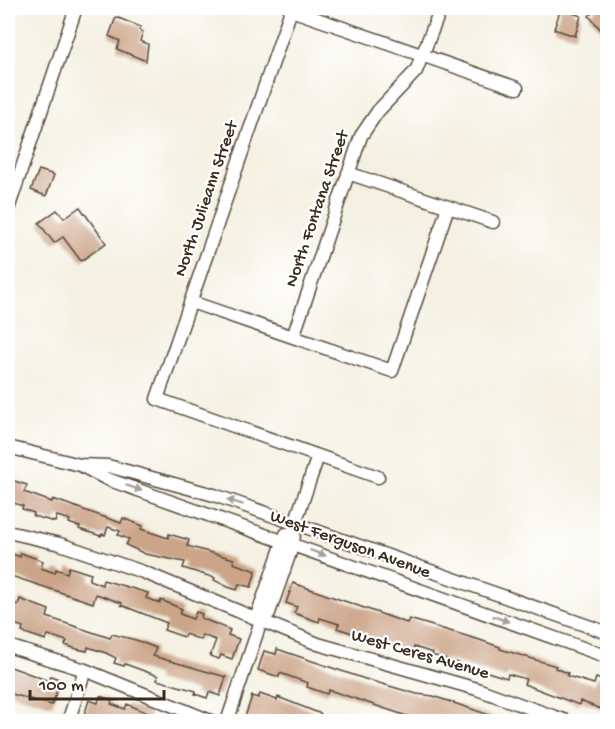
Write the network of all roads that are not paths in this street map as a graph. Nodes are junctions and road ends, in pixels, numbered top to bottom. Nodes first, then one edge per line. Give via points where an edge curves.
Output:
1 (76, 8) edge
2 (441, 8) edge
3 (424, 56) junction
4 (517, 88) dead end
5 (348, 173) junction
6 (448, 207) junction
7 (8, 209) edge
8 (493, 222) dead end
9 (191, 302) junction
10 (293, 337) junction
11 (8, 447) edge
12 (318, 456) junction
13 (80, 465) junction
14 (378, 477) dead end
15 (295, 523) junction
16 (8, 532) edge
17 (288, 542) junction
18 (261, 621) junction
19 (608, 633) edge
20 (8, 646) edge
21 (608, 657) edge
22 (85, 670) junction
23 (68, 722) edge
24 (213, 722) edge
25 (227, 722) edge
26 (569, 722) edge

1 - 7 street
2 - 3 street, North Fontana Street
3 - 4 street
3 - 5 street, North Fontana Street via 407,83 370,122
3 - 9 street, North Julieann Street via 291,10
5 - 6 street
5 - 10 street, North Fontana Street
6 - 8 street
6 - 10 street via 392,371
9 - 10 street
9 - 12 street, North Julieann Street via 157,399
11 - 13 street, West Ferguson Avenue
12 - 14 street
12 - 15 street
15 -> 13 street, West Ferguson Avenue via 152,477 108,466
13 -> 17 street, West Ferguson Avenue via 107,479
15 - 17 street
15 - 19 street, West Ferguson Avenue
16 - 18 street, West Ceres Avenue via 60,544 143,572
17 - 18 street via 259,610
17 -> 21 street, West Ferguson Avenue
18 - 25 street
18 - 26 street, West Ceres Avenue via 318,644 477,688
20 - 22 street
22 - 23 street
22 - 24 street

